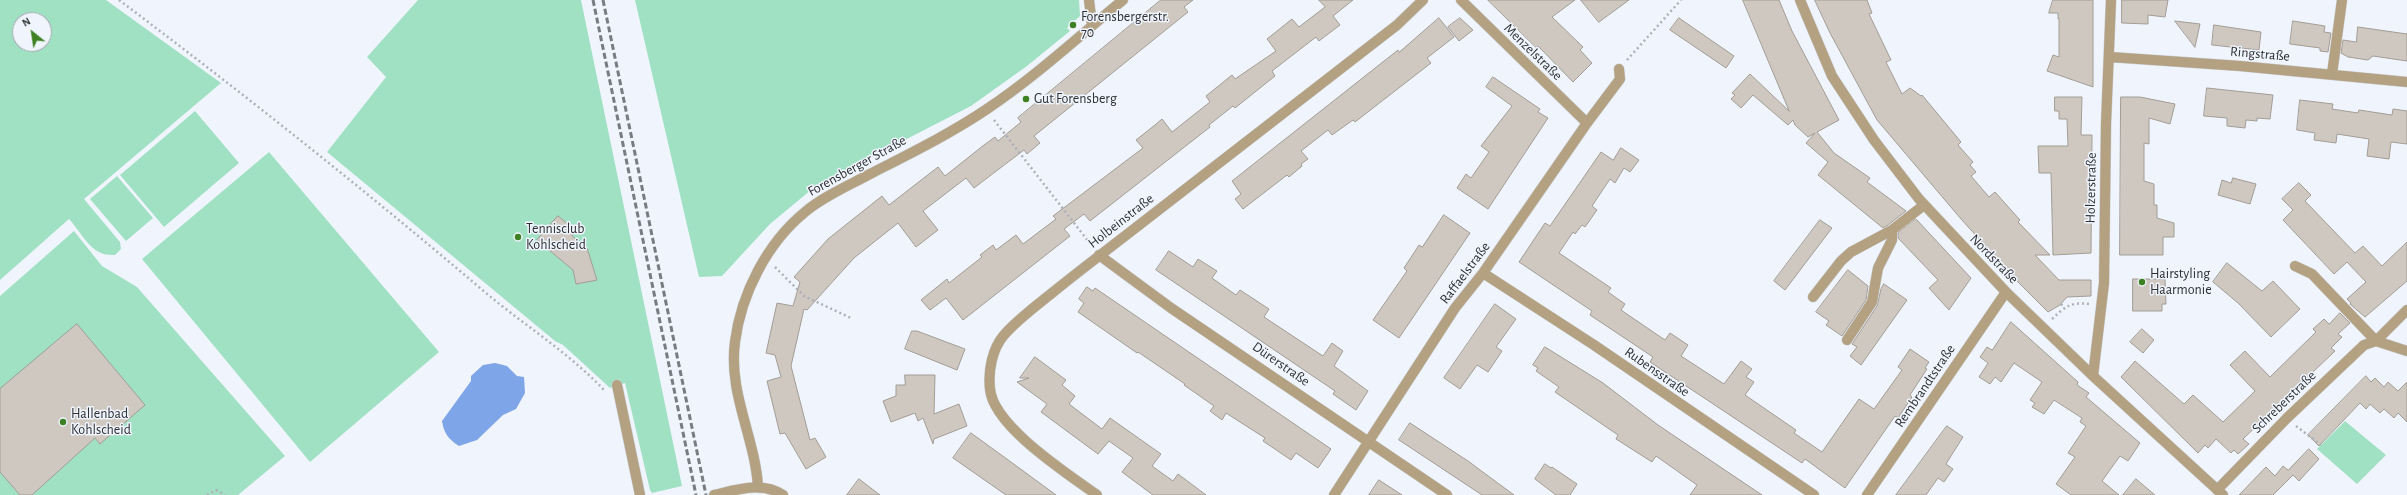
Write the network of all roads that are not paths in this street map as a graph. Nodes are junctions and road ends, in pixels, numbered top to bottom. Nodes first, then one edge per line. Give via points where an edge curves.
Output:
1 (1089, 0) edge
2 (1123, 0) edge
3 (1423, 0) edge
4 (1461, 0) edge
5 (1800, 0) edge
6 (2111, 0) edge
7 (2342, 0) edge
8 (1092, 25) junction
9 (2110, 57) junction
10 (1619, 70) road end
11 (2332, 74) junction
12 (2407, 82) edge
13 (1587, 123) junction
14 (1924, 205) junction
15 (1892, 230) junction
16 (1099, 256) junction
17 (2295, 266) dead end
18 (1484, 273) junction
19 (2006, 292) junction
20 (1813, 297) dead end
21 (2407, 310) edge
22 (1847, 340) dead end
23 (2376, 341) junction
24 (2407, 351) edge
25 (2093, 376) junction
26 (616, 385) dead end
27 (1367, 440) junction
28 (758, 487) junction
29 (2219, 493) edge
30 (640, 495) edge
31 (714, 495) edge
32 (783, 495) edge
33 (1097, 495) edge
34 (1334, 495) edge
35 (1447, 495) edge
36 (1814, 495) edge
37 (1866, 495) edge

1 - 8 street
2 - 8 street, Forensberger Straße
3 - 16 street, Holbeinstraße via 1397,25
4 - 13 street, Menzelstraße
5 - 14 street, Nordstraße via 1832,76 1874,140
6 - 9 street, Holzerstraße
7 - 11 street
8 - 28 street, Forensberger Straße via 986,110 816,205 781,235 765,258 743,303 734,342 733,371 736,395 757,470
9 - 11 street, Ringstraße
9 - 25 street, Holzerstraße via 2106,124 2104,282
10 - 13 street, Raffaelstraße via 1620,79
11 - 12 street, Ringstraße
13 - 18 street, Raffaelstraße
14 - 15 street
14 - 19 street, Nordstraße
15 - 20 street via 1851,252
15 - 22 street via 1892,240 1878,268 1872,302
16 - 27 street, Dürerstraße via 1171,308
16 - 33 street, Holbeinstraße via 1021,317 1002,336 994,352 990,374 990,391 998,411 1012,428 1040,453
17 - 23 street via 2312,274
18 - 27 street, Raffaelstraße via 1455,308
18 - 36 street, Rubensstraße
19 - 25 street, Nordstraße
19 - 37 street, Rembrandtstraße
21 - 23 street, Schreberstraße
23 - 24 street
23 - 29 street, Schreberstraße via 2364,345 2287,418
25 - 29 street, Nordstraße
26 - 30 street
27 - 34 street, Raffaelstraße
27 - 35 street, Dürerstraße
28 - 31 street
28 - 32 street

